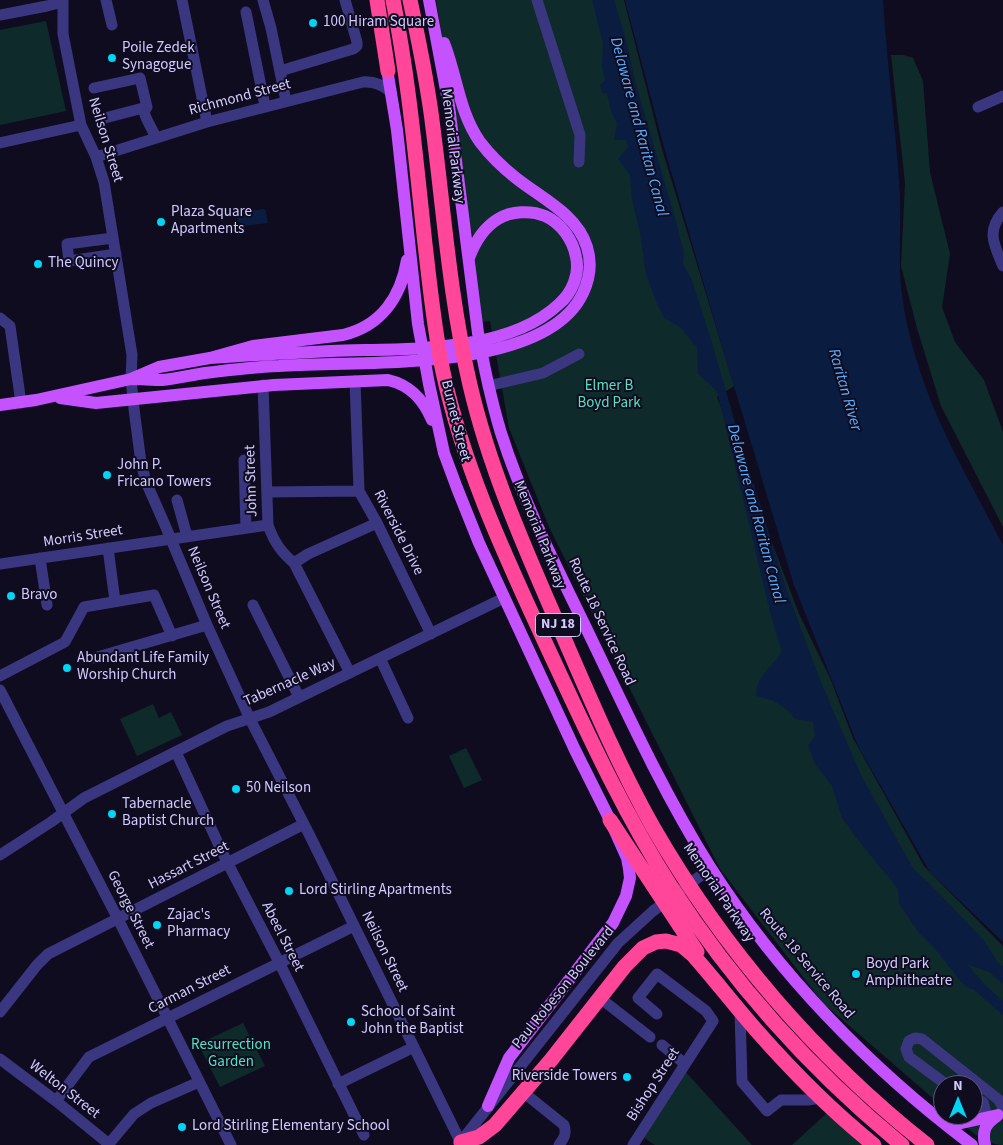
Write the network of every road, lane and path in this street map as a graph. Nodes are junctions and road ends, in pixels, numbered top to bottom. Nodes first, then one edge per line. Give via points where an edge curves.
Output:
1 (106, 0) edge
2 (182, 0) edge
3 (263, 0) edge
4 (345, 0) edge
5 (370, 0) edge
6 (377, 0) edge
7 (392, 0) edge
8 (410, 0) edge
9 (429, 0) edge
10 (538, 0) edge
11 (63, 1) edge
12 (246, 12) dead end
13 (432, 14) junction
14 (0, 15) edge
15 (112, 25) dead end
16 (280, 71) junction
17 (388, 71) junction
18 (94, 88) dead end
19 (391, 92) junction
20 (1003, 96) edge
21 (286, 101) junction
22 (265, 106) junction
23 (147, 107) junction
24 (978, 107) dead end
25 (101, 119) dead end
26 (207, 122) junction
27 (81, 125) junction
28 (156, 138) junction
29 (0, 143) edge
30 (96, 157) junction
31 (579, 162) dead end
32 (1003, 212) edge
33 (113, 238) junction
34 (998, 239) edge
35 (409, 245) junction
36 (116, 254) junction
37 (468, 260) junction
38 (1003, 266) edge
39 (0, 318) edge
40 (579, 354) dead end
41 (371, 356) junction
42 (210, 358) junction
43 (131, 379) junction
44 (355, 380) junction
45 (263, 386) junction
46 (488, 386) junction
47 (52, 396) junction
48 (133, 399) junction
49 (21, 402) junction
50 (0, 405) edge
51 (444, 453) junction
52 (244, 460) dead end
53 (360, 491) junction
54 (267, 492) junction
55 (177, 500) dead end
56 (377, 523) junction
57 (268, 525) junction
58 (246, 528) junction
59 (187, 536) junction
60 (171, 538) junction
61 (108, 548) junction
62 (40, 558) junction
63 (294, 563) junction
64 (0, 564) edge
65 (504, 598) junction
66 (115, 602) junction
67 (47, 605) dead end
68 (253, 605) dead end
69 (207, 625) junction
70 (431, 634) junction
71 (172, 636) junction
72 (94, 658) dead end
73 (380, 658) junction
74 (350, 673) junction
75 (0, 676) edge
76 (0, 690) edge
77 (299, 698) junction
78 (4, 707) edge
79 (408, 718) dead end
80 (250, 719) junction
81 (176, 752) junction
82 (64, 812) junction
83 (610, 820) junction
84 (304, 824) junction
85 (0, 855) edge
86 (228, 863) junction
87 (706, 872) junction
88 (118, 918) junction
89 (354, 926) junction
90 (279, 962) junction
91 (716, 981) junction
92 (600, 998) junction
93 (740, 1010) junction
94 (0, 1012) edge
95 (657, 1014) dead end
96 (168, 1017) junction
97 (650, 1036) dead end
98 (662, 1045) dead end
99 (414, 1047) junction
100 (0, 1059) edge
101 (686, 1064) junction
102 (933, 1075) edge
103 (968, 1075) edge
104 (199, 1082) junction
105 (338, 1084) junction
106 (983, 1087) edge
107 (523, 1092) junction
108 (820, 1098) junction
109 (56, 1102) junction
110 (983, 1102) edge
111 (488, 1106) junction
112 (998, 1114) edge
113 (948, 1126) junction
114 (364, 1135) dead end
115 (108, 1144) edge
116 (460, 1144) edge
117 (231, 1145) edge
118 (559, 1145) edge
119 (633, 1145) edge
120 (874, 1145) edge
121 (902, 1145) edge
122 (927, 1145) edge
123 (972, 1145) edge
124 (985, 1145) edge

1 - 15 street
2 - 26 street
3 - 16 street
4 - 16 street via 357,46
5 - 17 main road, Burnet Street
6 - 17 highway
7 - 121 highway, NJ 18 via 407,82 440,358 463,446 493,528 604,766 647,846 684,905 721,957 783,1032 845,1095
8 - 122 highway, Memorial Parkway / NJ 18 via 432,118 459,329 474,405 510,513 591,701 654,828 725,936 768,992 811,1039 865,1092
9 - 13 main road, Route 18 Service Road
10 - 31 street via 580,135
11 - 14 street
11 - 27 street, Neilson Street via 63,34
12 - 22 street
13 - 37 main road, Route 18 Service Road via 449,106
13 - 41 main road via 451,62 463,108 480,141 507,171 568,217 581,232 588,248 590,272 578,302 562,319 527,340 461,356 420,360
16 - 21 street
17 - 19 main road, Burnet Street
18 - 23 street via 140,78
19 - 21 street, Richmond Street via 367,82
19 - 35 main road, Burnet Street
20 - 24 street
21 - 22 street, Richmond Street
22 - 26 street, Richmond Street
23 - 25 street
23 - 28 street via 144,112
26 - 28 street, Richmond Street
27 - 29 street
27 - 30 street, Neilson Street
28 - 30 street, Richmond Street
30 - 33 street, Neilson Street via 104,182
32 - 34 street via 995,221
33 - 36 street, Neilson Street
33 - 36 street via 67,244 69,261
34 - 38 street via 992,243
35 - 42 main road via 398,293 384,313 364,328 343,335 253,346
35 - 51 main road, Burnet Street via 418,324
36 - 43 street, Neilson Street via 132,354
37 - 41 main road via 475,244 493,222 518,212 538,214 562,228 576,255 576,271 567,297 525,327 502,336
37 - 46 main road, Route 18 Service Road
39 - 49 street via 10,326
40 - 46 street via 543,373
41 - 42 main road
41 - 43 main road via 162,380
42 - 43 main road via 159,367
43 - 47 main road
43 - 48 street, Neilson Street
44 - 45 main road
44 - 51 main road via 388,380 412,391 423,402
44 - 53 street, Riverside Drive
45 - 48 main road
45 - 54 street, John Street
46 - 87 main road, Route 18 Service Road via 512,465 538,527
47 - 48 main road via 96,403
47 - 49 main road
48 - 60 street, Neilson Street via 143,472
49 - 50 main road
51 - 65 main road, Burnet Street
52 - 58 street
53 - 54 street
53 - 56 street, Riverside Drive
54 - 57 street, John Street
55 - 59 street
56 - 63 street
56 - 70 street, Riverside Drive
57 - 58 street, Morris Street
57 - 63 street, John Street via 273,539
58 - 59 street, Morris Street
59 - 60 street, Morris Street
60 - 61 street, Morris Street
60 - 69 street, Neilson Street
61 - 62 street, Morris Street
61 - 66 street
62 - 64 street, Morris Street
62 - 67 street
63 - 74 street, John Street
65 - 70 street, Tabernacle Way
65 - 83 main road, Burnet Street
66 - 71 street via 154,595
66 - 75 street via 84,606 65,642
68 - 77 street
69 - 71 street
69 - 80 street, Neilson Street
70 - 73 street, Tabernacle Way
71 - 72 street
73 - 74 street, Tabernacle Way
73 - 79 street
74 - 77 street, Tabernacle Way
76 - 78 street, George Street
77 - 80 street, Tabernacle Way
78 - 82 street, George Street
80 - 81 street, Tabernacle Way via 227,726
80 - 84 street, Neilson Street
81 - 82 street, Tabernacle Way via 84,798
81 - 86 street, Abeel Street
82 - 85 street, Tabernacle Way
82 - 88 street, George Street
83 - 91 highway
83 - 111 main road, Burnet Street via 630,869 624,902 609,930 509,1058
84 - 86 street, Hassart Street
84 - 89 street, Neilson Street
86 - 88 street, Hassart Street
86 - 90 street, Abeel Street
87 - 111 street, Paul Robeson Boulevard via 624,937
87 - 113 main road, Route 18 Service Road via 817,1005 886,1075
88 - 94 street, Hassart Street via 48,954
88 - 96 street, George Street
89 - 90 street, Carman Street
89 - 99 street, Neilson Street
90 - 96 street, Carman Street
90 - 105 street, Abeel Street
91 - 92 highway via 680,945 656,942 635,955
91 - 93 highway
92 - 97 street
92 - 107 highway
93 - 108 highway
93 - 108 street via 742,1082 767,1111 781,1100
95 - 101 street, Bishop Street via 638,998 657,974 706,1011 713,1021
96 - 104 street, George Street
96 - 109 street, Carman Street via 89,1057
98 - 101 street
99 - 105 street
99 - 116 street, Neilson Street
100 - 109 street, Welton Street
101 - 119 street, Bishop Street
102 - 103 street via 909,1058 906,1049 915,1038 922,1039
104 - 115 street via 134,1114
104 - 117 street, George Street
105 - 114 street, Abeel Street via 360,1118
106 - 112 street via 999,1100
107 - 116 highway via 488,1131
107 - 118 street via 564,1125 566,1130
108 - 120 highway
109 - 115 street, Welton Street
110 - 112 street
111 - 116 street, Paul Robeson Boulevard
112 - 113 main road
112 - 124 main road via 985,1127
113 - 123 main road, Route 18 Service Road

